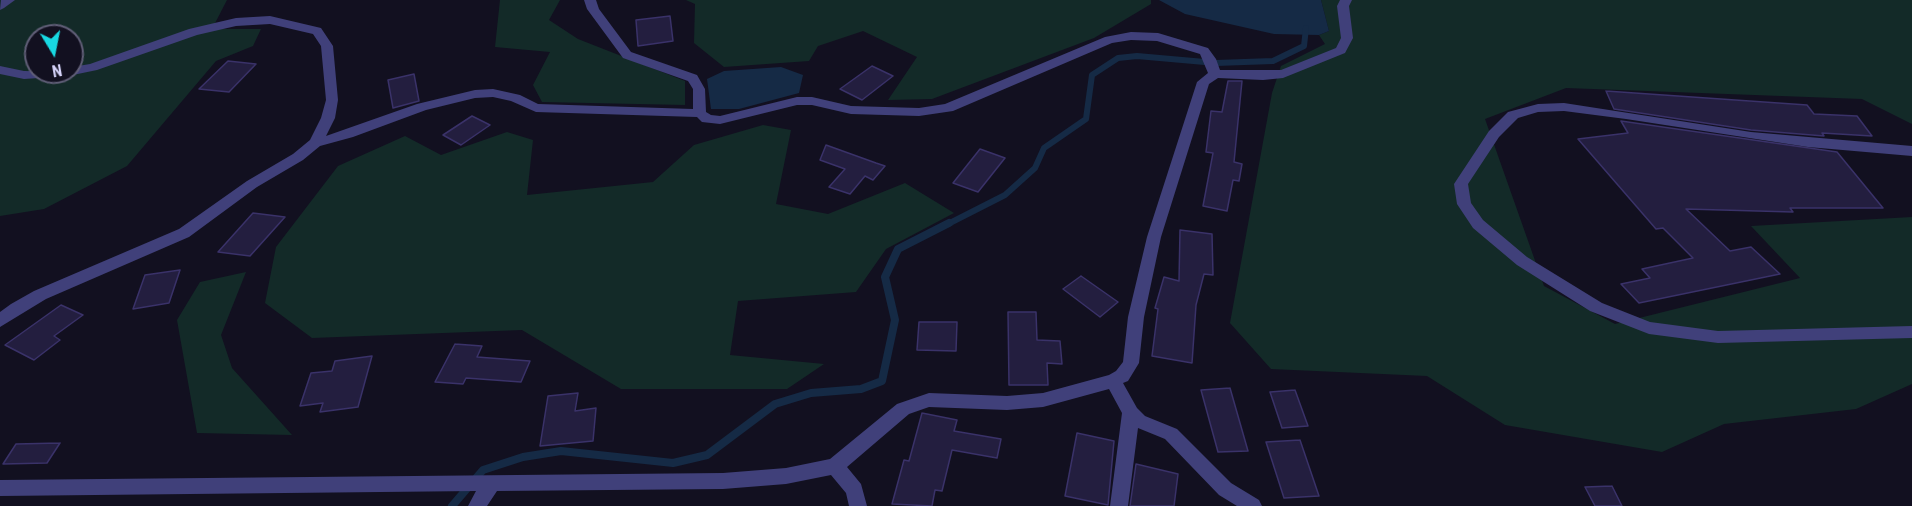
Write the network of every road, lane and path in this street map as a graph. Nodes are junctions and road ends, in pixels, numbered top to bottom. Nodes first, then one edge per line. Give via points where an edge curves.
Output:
1 (9, 0) edge
2 (590, 0) edge
3 (1346, 0) edge
4 (0, 6) edge
5 (1213, 67) junction
6 (84, 69) edge
7 (0, 70) edge
8 (24, 75) edge
9 (700, 113) junction
10 (315, 143) junction
11 (1912, 151) edge
12 (0, 321) edge
13 (1912, 332) edge
14 (1113, 381) junction
15 (1131, 413) junction
16 (835, 466) junction
17 (492, 483) junction
18 (0, 488) edge
19 (477, 506) edge
20 (859, 506) edge
21 (1119, 506) edge
22 (1253, 506) edge

1 - 4 street
2 - 9 street via 627,55 693,78 699,89
3 - 5 street via 1343,6 1347,38 1341,50 1283,74 1263,76
5 - 9 street via 1204,51 1158,37 1131,36 1109,40 948,108 919,112 851,110 797,101 720,120 706,119
5 - 14 street via 1203,82 1154,237 1136,317 1131,363
6 - 10 street via 193,32 236,22 270,20 317,31 327,46 332,100
7 - 8 street
9 - 10 street via 536,108 515,98 475,94 422,107
10 - 12 street via 184,233 40,295
11 - 13 street via 1751,136 1564,107 1538,108 1513,115 1494,134 1461,184 1464,204 1478,224 1522,261 1596,307 1648,328 1718,337
14 - 15 street
14 - 16 street via 1043,400 929,400 903,409
15 - 21 street
15 - 22 street via 1139,421 1171,434 1225,489
16 - 17 street via 723,482
16 - 20 street via 855,490
17 - 18 street
17 - 19 street

